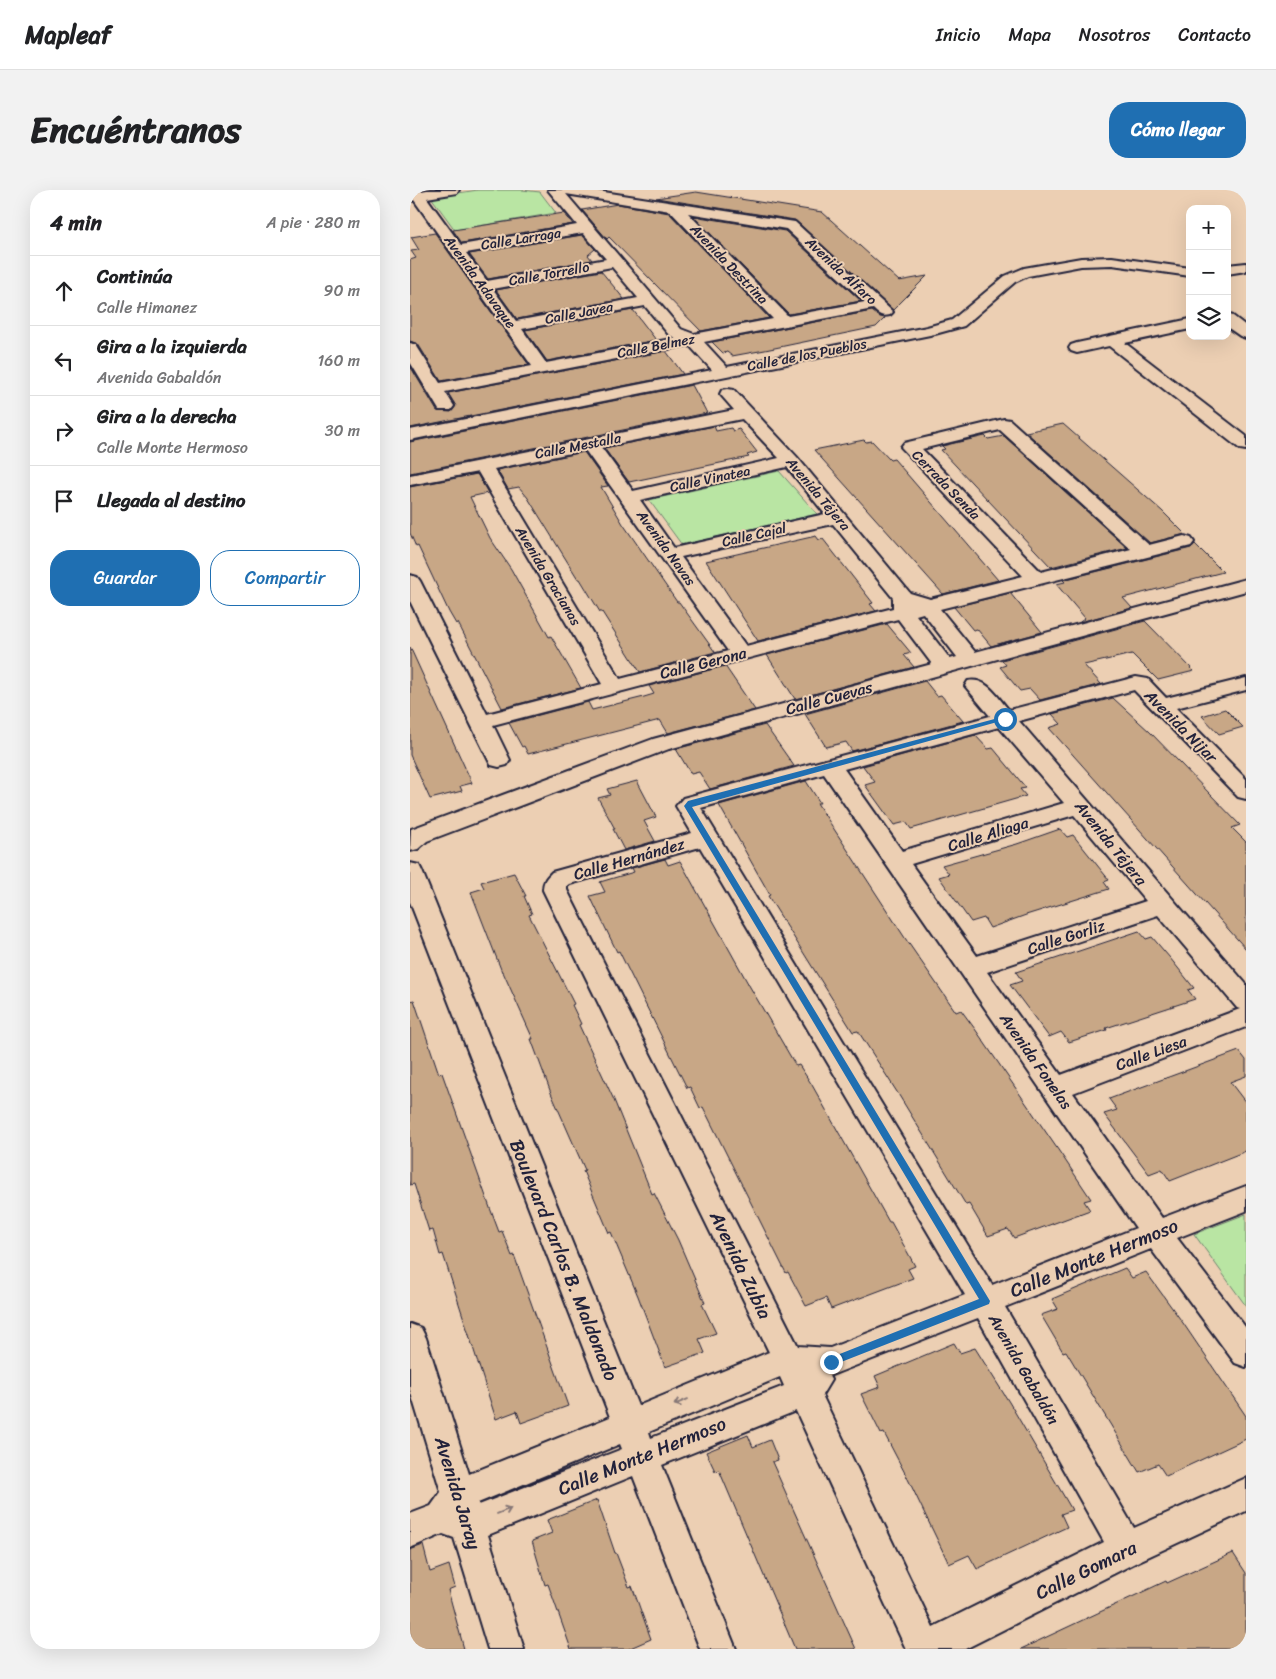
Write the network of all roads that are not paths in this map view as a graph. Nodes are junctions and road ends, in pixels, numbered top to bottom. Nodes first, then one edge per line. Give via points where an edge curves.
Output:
1 (452, 190) edge
2 (555, 190) edge
3 (564, 190) edge
4 (414, 196) edge
5 (673, 206) junction
6 (586, 228) junction
7 (456, 250) junction
8 (615, 262) junction
9 (1246, 267) edge
10 (1231, 269) edge
11 (1186, 272) edge
12 (483, 286) junction
13 (647, 301) junction
14 (876, 304) junction
15 (1246, 312) edge
16 (888, 315) dead end
17 (1231, 317) edge
18 (1231, 321) edge
19 (785, 322) junction
20 (1186, 325) edge
21 (512, 326) junction
22 (1246, 333) edge
23 (674, 337) junction
24 (692, 339) junction
25 (1113, 341) junction
26 (1077, 348) dead end
27 (412, 354) edge
28 (693, 366) junction
29 (542, 368) junction
30 (723, 372) junction
31 (436, 389) junction
32 (728, 394) dead end
33 (445, 406) dead end
34 (746, 413) junction
35 (410, 435) edge
36 (589, 443) junction
37 (1246, 445) edge
38 (790, 461) junction
39 (483, 466) junction
40 (410, 480) edge
41 (629, 497) junction
42 (838, 517) junction
43 (1184, 542) dead end
44 (1144, 551) junction
45 (671, 554) junction
46 (1036, 578) junction
47 (410, 581) edge
48 (1246, 585) edge
49 (903, 604) junction
50 (927, 606) junction
51 (741, 654) junction
52 (969, 660) junction
53 (944, 666) junction
54 (1246, 684) edge
55 (614, 686) junction
56 (976, 686) dead end
57 (1162, 706) junction
58 (1005, 719) junction
59 (480, 722) junction
60 (499, 760) dead end
61 (830, 766) junction
62 (1246, 792) edge
63 (1080, 806) junction
64 (706, 837) junction
65 (413, 838) edge
66 (895, 861) junction
67 (410, 871) edge
68 (555, 884) joint
69 (1162, 905) junction
70 (970, 968) junction
71 (1246, 1001) edge
72 (1246, 1017) edge
73 (1056, 1088) junction
74 (1246, 1198) edge
75 (1156, 1233) junction
76 (985, 1301) junction
77 (410, 1338) edge
78 (1246, 1353) edge
79 (788, 1359) junction
80 (831, 1362) junction
81 (803, 1392) junction
82 (629, 1424) junction
83 (642, 1456) junction
84 (1246, 1494) edge
85 (456, 1513) junction
86 (410, 1531) edge
87 (1127, 1548) junction
88 (506, 1649) edge
89 (718, 1649) edge
90 (926, 1649) edge

1 - 4 street
2 - 6 street
3 - 5 street
4 - 7 street, Avenida Adavaque
5 - 14 street, Avenida Alfaro via 793,226
5 - 19 street, Avenida Destrina
6 - 7 street, Calle Larraga
6 - 8 street
7 - 12 street, Avenida Adavaque
8 - 12 street, Calle Torrello
8 - 13 street
9 - 10 street
11 - 30 street, Calle de los Pueblos via 1112,261 1081,262 1024,272 1010,279 958,323
12 - 21 street, Avenida Adavaque
13 - 21 street, Calle Javea
13 - 23 street
14 - 16 street, Avenida Alfaro
14 - 19 street, Calle Belmez
15 - 17 street
18 - 22 street
19 - 24 street, Calle Belmez
20 - 25 street
21 - 29 street, Avenida Adavaque
23 - 24 street, Calle Belmez
23 - 28 street
23 - 29 street, Calle Belmez
24 - 30 street
25 - 26 street
25 - 37 street
27 - 31 street
28 - 30 street, Calle de los Pueblos
28 - 35 street, Calle de los Pueblos
29 - 31 street, Calle Belmez
31 - 33 street
32 - 34 street, Avenida Téjera
34 - 36 street, Calle Mestalla
34 - 38 street, Avenida Téjera
36 - 39 street, Calle Mestalla
36 - 41 street, Avenida Navas
38 - 41 street, Calle Vinatea
38 - 42 street, Avenida Téjera
39 - 40 street, Calle Mestalla
39 - 55 street, Avenida Gracianas
41 - 45 street, Avenida Navas
42 - 45 street, Calle Cajal
42 - 49 street, Avenida Téjera
43 - 44 street
44 - 46 street
44 - 46 street, Cerrada Senda via 1004,424 910,447
45 - 51 street, Avenida Navas
46 - 50 street
47 - 59 street
48 - 52 street, Calle Cuevas
49 - 50 street, Calle Gerona
49 - 51 street, Calle Gerona
49 - 53 street, Avenida Téjera
50 - 52 street
51 - 55 street, Calle Gerona
52 - 53 street, Calle Cuevas
53 - 65 street, Calle Cuevas via 661,744
54 - 57 street
55 - 59 street, Calle Gerona
56 - 58 street, Avenida Téjera
57 - 58 street, Avenida Nijar via 1136,683
57 - 62 street, Avenida Nijar
58 - 61 street
58 - 63 street, Avenida Téjera
59 - 60 street
61 - 64 street, Avenida Gabaldón via 691,803 688,806
61 - 66 street, Avenida Fonelas
63 - 66 street, Calle Aliaga
63 - 69 street, Avenida Téjera
64 - 68 street, Calle Hernández via 561,878
64 - 76 street, Avenida Gabaldón
66 - 70 street, Avenida Fonelas
67 - 82 street, Boulevard Carlos B. Maldonado
68 - 79 street, Avenida Zubia via 555,890
69 - 70 street, Calle Gorliz
69 - 71 street, Avenida Téjera
70 - 73 street, Avenida Fonelas
72 - 73 street, Calle Liesa
73 - 75 street, Avenida Fonelas
74 - 75 street, Calle Monte Hermoso
75 - 76 street, Calle Monte Hermoso
75 - 78 street, Avenida Fonelas
76 - 80 street, Calle Monte Hermoso
76 - 87 street, Avenida Gabaldón
77 - 85 street, Avenida Jaray
79 - 80 street, Calle Monte Hermoso
79 - 81 street, Avenida Zubia
79 -> 82 street, Calle Monte Hermoso
80 - 81 street, Calle Monte Hermoso
81 - 83 street, Calle Monte Hermoso
81 - 90 street, Avenida Zubia
82 - 83 street, Boulevard Carlos B. Maldonado
82 - 85 street, Calle Monte Hermoso
85 -> 83 street, Calle Monte Hermoso
83 - 89 street, Boulevard Carlos B. Maldonado
84 - 87 street, Calle Gomara
85 - 86 street, Calle Monte Hermoso
85 - 88 street, Avenida Jaray
87 - 90 street, Calle Gomara

